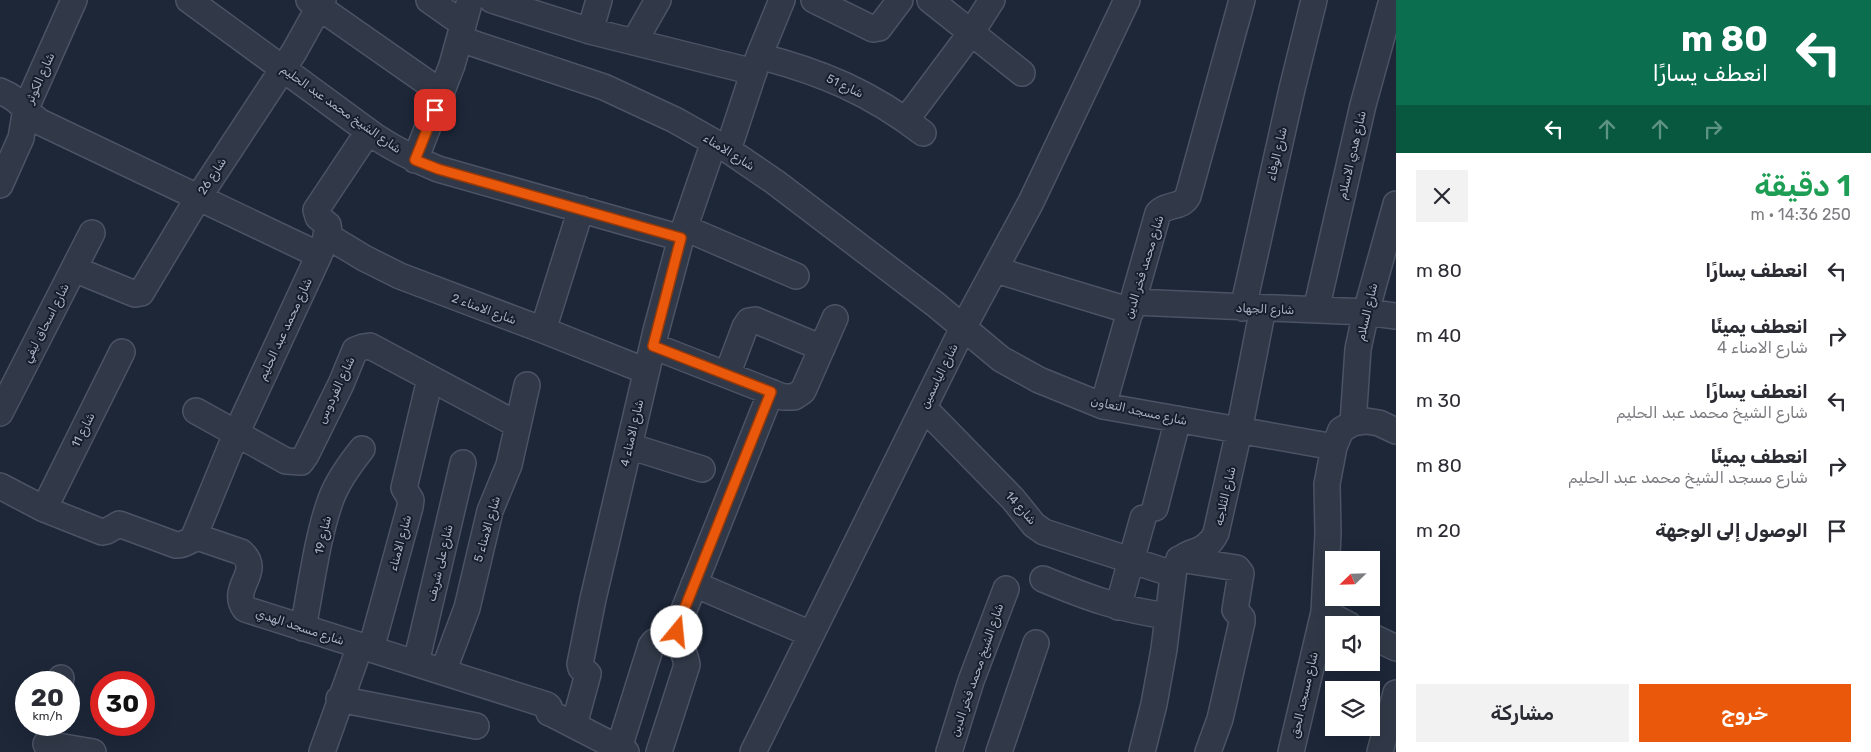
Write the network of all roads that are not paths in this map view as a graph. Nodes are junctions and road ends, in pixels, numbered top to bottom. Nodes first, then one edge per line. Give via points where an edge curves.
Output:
1 (74, 0) edge
2 (189, 0) edge
3 (429, 0) edge
4 (470, 0) edge
5 (492, 0) edge
6 (599, 0) edge
7 (658, 0) edge
8 (782, 0) edge
9 (814, 0) edge
10 (900, 0) edge
11 (930, 0) edge
12 (992, 0) edge
13 (1127, 0) edge
14 (1242, 0) edge
15 (1314, 0) edge
16 (1392, 0) edge
17 (317, 2) edge
18 (590, 31) junction
19 (462, 32) junction
20 (971, 33) junction
21 (634, 42) junction
22 (756, 64) junction
23 (282, 68) junction
24 (1022, 73) dead end
25 (0, 91) edge
26 (442, 93) junction
27 (26, 108) junction
28 (368, 132) junction
29 (721, 146) junction
30 (415, 160) junction
31 (0, 184) edge
32 (198, 198) junction
33 (1396, 204) edge
34 (581, 209) junction
35 (92, 233) dead end
36 (683, 233) junction
37 (323, 245) junction
38 (74, 269) junction
39 (996, 270) junction
40 (796, 276) dead end
41 (1132, 307) junction
42 (1253, 308) junction
43 (1316, 310) junction
44 (1366, 312) junction
45 (1396, 316) edge
46 (835, 318) dead end
47 (963, 328) junction
48 (543, 330) junction
49 (653, 346) junction
50 (822, 348) junction
51 (122, 352) dead end
52 (646, 371) junction
53 (727, 375) junction
54 (430, 379) junction
55 (527, 385) dead end
56 (771, 392) junction
57 (1104, 406) junction
58 (924, 408) junction
59 (196, 411) dead end
60 (0, 413) edge
61 (1178, 419) junction
62 (1352, 423) junction
63 (518, 425) junction
64 (1240, 431) junction
65 (1396, 431) edge
66 (236, 434) junction
67 (629, 446) junction
68 (1334, 447) junction
69 (362, 449) dead end
70 (463, 463) dead end
71 (702, 469) dead end
72 (0, 486) edge
73 (44, 509) junction
74 (193, 539) junction
75 (1130, 560) junction
76 (1176, 567) junction
77 (1043, 579) dead end
78 (694, 584) junction
79 (1006, 589) dead end
80 (1118, 607) junction
81 (1324, 612) junction
82 (1168, 616) junction
83 (1332, 616) edge
84 (303, 628) junction
85 (811, 634) junction
86 (1036, 643) dead end
87 (681, 646) junction
88 (366, 648) junction
89 (416, 663) junction
90 (443, 672) junction
91 (1396, 693) edge
92 (339, 699) junction
93 (574, 725) junction
94 (476, 726) dead end
95 (47, 740) edge
96 (1006, 749) edge
97 (623, 750) edge
98 (93, 752) edge
99 (322, 752) edge
100 (659, 752) edge
101 (753, 752) edge
102 (949, 752) edge
103 (1142, 752) edge
104 (1208, 752) edge
105 (1291, 752) edge
106 (1380, 752) edge

1 - 27 street, شارع الكوثر
2 - 23 street, شارع الشيخ محمد عبد الحليم
3 - 19 street, شارع الامناء
4 - 19 street
5 - 18 street, شارع 51
6 - 18 street
7 - 21 street
8 - 22 street, شارع الامناء 4
9 - 10 street via 873,29 879,28
11 - 20 street
12 - 20 street
13 - 39 street, شارع الياسمين
14 - 41 street, شارع محمد فخر الدين via 1186,202 1163,208 1158,213
15 - 42 street, شارع الوفاء via 1290,98
16 - 43 street, شارع هدي الاسلام via 1363,105
17 - 23 street, شارع 26
17 - 26 street
18 - 21 street, شارع 51
19 - 26 street
19 - 29 street, شارع الامناء via 604,88 675,120
20 - 22 street, شارع 51 via 915,127 871,98 834,80 795,65
20 - 24 street
21 - 22 street, شارع 51
22 - 29 street, شارع الامناء 4
23 - 28 street, شارع الشيخ محمد عبد الحليم
23 - 32 street, شارع 26
25 - 27 street, شارع الامناء 2
26 - 30 street
27 - 31 street, شارع الكوثر via 21,138
27 - 32 street, شارع الامناء 2 via 40,122
28 - 30 street, شارع الشيخ محمد عبد الحليم
28 - 37 street via 316,210 318,217 328,225
29 - 36 street, شارع الامناء 4
29 - 47 street, شارع الامناء via 775,182
30 - 34 street, شارع الشيخ محمد عبد الحليم
32 - 37 street, شارع الامناء 2
32 - 38 street, شارع 26 via 141,293 135,294
33 - 44 street, شارع السلام
34 - 36 street, شارع الشيخ محمد عبد الحليم
34 - 48 street
35 - 38 street, شارع اسحاق ليفي
36 - 40 street, شارع الشيخ محمد عبد الحليم
36 - 49 street, شارع الامناء 4
37 - 48 street, شارع الامناء 2 via 364,258 400,276
37 - 66 street, شارع محمد عبد الحليم
38 - 60 street, شارع اسحاق ليفي
39 - 41 street, شارع الجهاد
39 - 47 street, شارع الياسمين
41 - 42 street, شارع الجهاد
41 - 57 street, شارع محمد فخر الدين
42 - 43 street, شارع الجهاد
42 - 64 street, شارع الثلاجه
43 - 44 street, شارع الجهاد
44 - 45 street, شارع الجهاد
44 - 62 street, شارع السلام via 1358,349
46 - 50 street
47 - 57 street, شارع مسجد التعاون via 1009,363 1039,380
47 - 58 street, شارع الياسمين
48 - 52 street, شارع الامناء 2
49 - 52 street, شارع الامناء 4
49 - 53 street
50 - 53 street via 755,320 749,321
50 - 56 street via 803,391 794,397
51 - 73 street, شارع 11
52 - 67 street, شارع الامناء 4
53 - 56 street
54 - 63 street, شارع الفردوس
54 - 66 street, شارع الفردوس via 370,346 363,347 355,350 301,462 286,462
54 - 88 street, شارع الامناء via 404,488 410,507
55 - 63 street, شارع الامناء 5
56 - 78 street
57 - 61 street, شارع مسجد التعاون
58 - 75 street, شارع 14 via 1013,499 1034,525 1050,534
58 - 85 street, شارع الياسمين
59 - 66 street, شارع الفردوس
61 - 64 street, شارع مسجد التعاون
61 - 75 street via 1149,513
62 - 65 street via 1379,423
62 - 68 street, شارع مسجد الحق via 1341,430
63 - 90 street, شارع الامناء 5 via 506,474 490,511 466,608
64 - 68 street, شارع مسجد التعاون
64 - 76 street, شارع الثلاجه via 1216,533 1209,544 1188,553
66 - 74 street, شارع محمد عبد الحليم
67 - 71 street
67 - 93 street, شارع الامناء 4 via 580,664 588,674
68 - 81 street, شارع مسجد الحق via 1327,484
69 - 84 street, شارع 19 via 344,472 332,498
70 - 89 street, شارع على شريف
72 - 73 street, شارع مسجد الهدي
73 - 74 street, شارع مسجد الهدي via 102,532 119,524 176,545
74 - 84 street, شارع مسجد الهدي via 200,538 246,556 250,570 239,594 245,608
75 - 76 street, شارع 14
75 - 80 street
76 - 82 street
76 - 104 street, شارع 14 via 1237,568 1241,574 1235,610 1242,622 1220,719
77 - 80 street
78 - 85 street
78 - 87 street via 678,625
79 - 102 street, شارع الشيخ محمد فخر الدين via 971,681
80 - 82 street
81 - 83 street
81 - 105 street, شارع مسجد الحق
82 - 103 street via 1154,704
84 - 88 street, شارع مسجد الهدي
85 - 101 street, شارع الياسمين
86 - 96 street
87 - 97 street via 664,639 651,646
87 - 100 street via 687,665
88 - 89 street, شارع مسجد الهدي
88 - 92 street, شارع الامناء
89 - 90 street, شارع مسجد الهدي
90 - 93 street, شارع مسجد الهدي via 547,705 549,713
91 - 106 street
92 - 94 street
92 - 99 street, شارع الامناء
93 - 97 street, شارع مسجد الهدي
95 - 98 street

